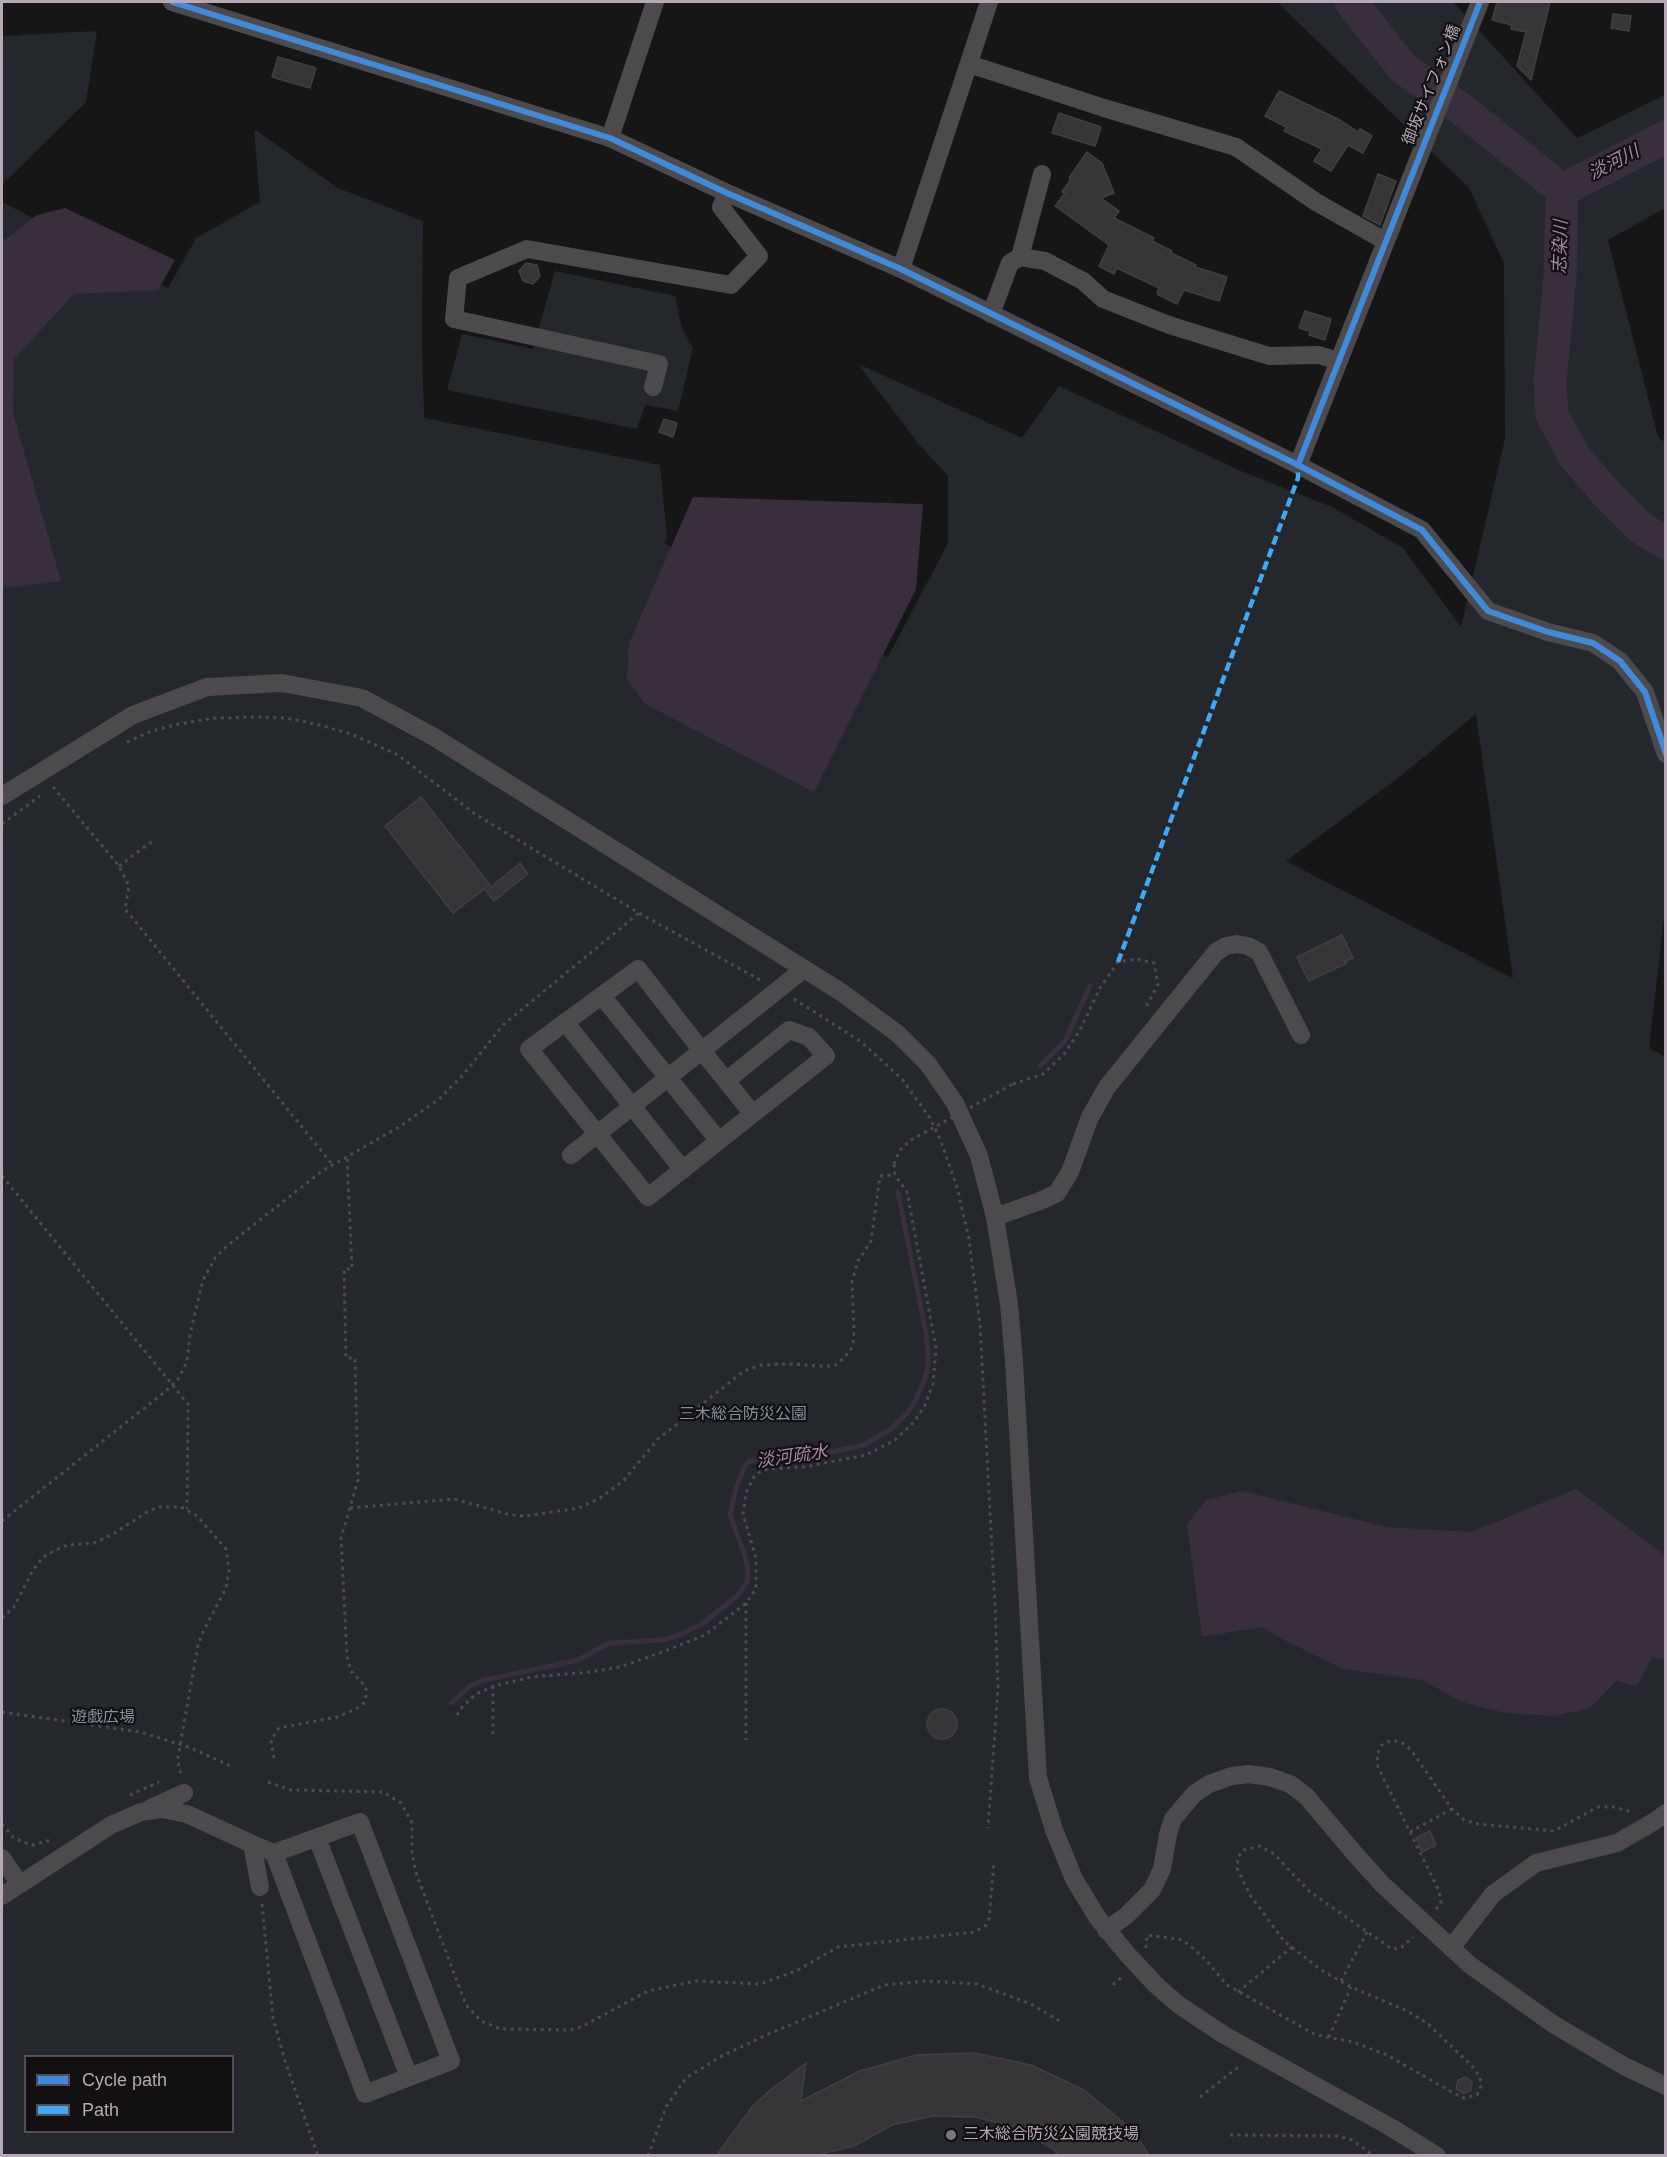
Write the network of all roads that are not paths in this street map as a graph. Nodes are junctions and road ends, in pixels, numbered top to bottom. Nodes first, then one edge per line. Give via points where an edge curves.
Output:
1 (172, 2) edge
2 (655, 2) edge
3 (989, 2) edge
4 (1478, 8) edge
5 (969, 64) junction
6 (610, 138) junction
7 (1042, 174) dead end
8 (727, 193) junction
9 (1385, 241) junction
10 (1020, 257) junction
11 (902, 269) junction
12 (991, 314) junction
13 (1338, 361) junction
14 (654, 387) dead end
15 (1298, 465) junction
16 (1665, 751) edge
17 (2, 796) edge
18 (804, 969) junction
19 (602, 996) junction
20 (565, 1022) junction
21 (1301, 1035) dead end
22 (702, 1051) junction
23 (668, 1078) junction
24 (726, 1081) junction
25 (632, 1106) junction
26 (753, 1114) junction
27 (598, 1134) junction
28 (719, 1141) junction
29 (571, 1155) dead end
30 (683, 1170) junction
31 (995, 1216) junction
32 (184, 1793) dead end
33 (141, 1812) junction
34 (1665, 1813) edge
35 (317, 1838) junction
36 (252, 1844) junction
37 (274, 1853) junction
38 (2, 1858) edge
39 (19, 1883) junction
40 (260, 1887) road end
41 (2, 1896) edge
42 (1106, 1930) junction
43 (1451, 1948) junction
44 (409, 2077) junction
45 (1665, 2086) edge
46 (1437, 2156) edge

1 - 6 street
2 - 6 street
3 - 5 street
4 - 9 street, 御坂サイフォン橋
5 - 9 street via 1236,147 1316,202
5 - 11 street
6 - 8 street
7 - 10 street
8 - 11 street
8 - 14 street via 721,207 759,256 731,285 527,249 458,278 454,319 659,364
9 - 13 street, 御坂サイフォン橋
10 - 12 street via 1010,263
10 - 13 street via 1045,261 1083,280 1103,299 1168,325 1269,356 1319,355
11 - 12 street
12 - 15 street
13 - 15 street, 御坂サイフォン橋
15 - 16 street via 1422,530 1488,611 1593,643 1620,661 1645,692
17 - 18 street via 133,715 207,687 282,683 362,698 434,737
18 - 22 street
18 - 31 street via 876,1016 928,1064 955,1103 971,1136
19 - 20 street
19 - 22 street via 638,969
19 - 23 street
20 - 25 street
20 - 27 street via 529,1049
21 - 31 street via 1259,952 1237,944 1226,946 1216,952 1107,1087 1057,1193
22 - 23 street
22 - 24 street
23 - 25 street
23 - 28 street
24 - 26 street
24 - 26 street via 789,1029 809,1037 826,1056
25 - 27 street
25 - 30 street
26 - 28 street
27 - 29 street
27 - 30 street via 648,1197
28 - 30 street
31 - 42 street via 1014,1361 1038,1778 1064,1856
32 - 33 street
33 - 36 street via 162,1809 187,1814
33 - 39 street via 111,1825
34 - 43 street via 1617,1843 1536,1863 1493,1894
35 - 37 street
35 - 44 street
35 - 44 street via 360,1822 373,1855 451,2061
36 - 37 street
36 - 40 street
37 - 44 street via 365,2094
38 - 39 street
39 - 41 street
42 - 43 street via 1152,1890 1162,1869 1171,1824 1185,1803 1217,1780 1249,1774 1270,1777 1298,1789 1368,1869
42 - 46 street via 1173,2000 1212,2028
43 - 45 street via 1553,2024

